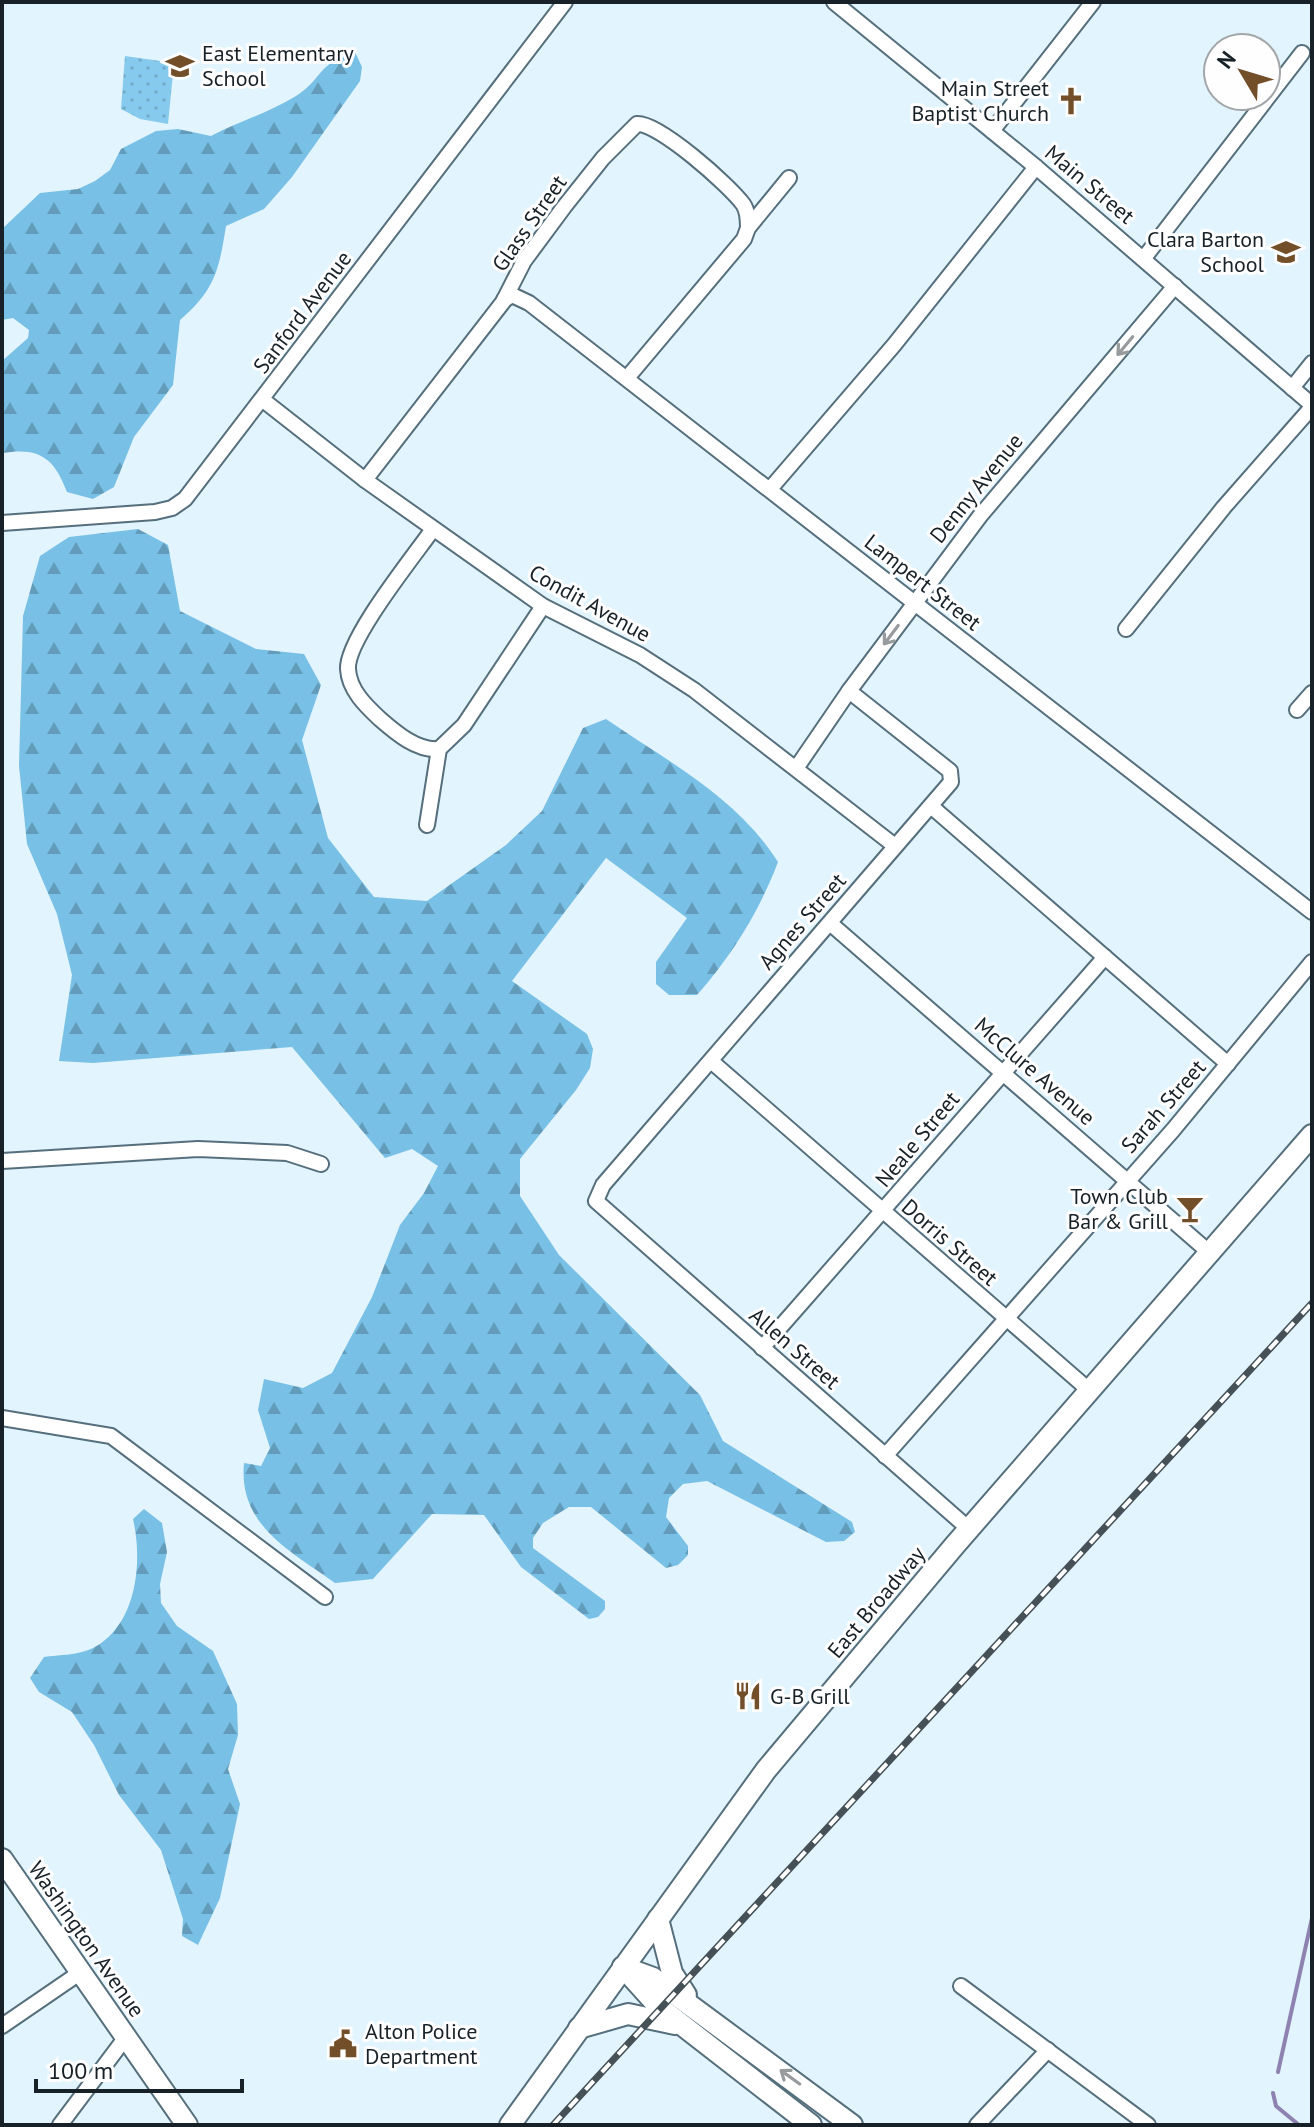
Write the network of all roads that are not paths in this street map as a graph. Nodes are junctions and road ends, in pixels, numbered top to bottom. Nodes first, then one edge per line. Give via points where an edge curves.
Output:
1 (565, 2) edge
2 (1093, 2) edge
3 (838, 3) edge
4 (1302, 53) dead end
5 (992, 131) junction
6 (1036, 167) junction
7 (789, 178) dead end
8 (748, 228) junction
9 (1144, 258) junction
10 (1175, 286) junction
11 (504, 300) junction
12 (1312, 363) edge
13 (627, 378) junction
14 (1292, 388) junction
15 (263, 400) junction
16 (1312, 406) edge
17 (365, 480) junction
18 (770, 489) junction
19 (2, 523) edge
20 (433, 529) junction
21 (914, 603) junction
22 (543, 606) junction
23 (1126, 629) dead end
24 (849, 691) junction
25 (1312, 693) edge
26 (1297, 710) dead end
27 (439, 749) junction
28 (797, 767) junction
29 (932, 807) junction
30 (427, 825) dead end
31 (895, 846) junction
32 (1312, 912) edge
33 (831, 924) junction
34 (1105, 957) junction
35 (1312, 962) edge
36 (711, 1061) junction
37 (1228, 1064) junction
38 (1003, 1072) junction
39 (1312, 1135) edge
40 (2, 1161) edge
41 (321, 1164) dead end
42 (1128, 1180) junction
43 (595, 1197) joint
44 (883, 1212) junction
45 (1210, 1253) junction
46 (1006, 1320) junction
47 (762, 1348) junction
48 (1090, 1391) junction
49 (2, 1418) edge
50 (885, 1456) junction
51 (969, 1529) junction
52 (325, 1597) dead end
53 (2, 1859) edge
54 (658, 1919) junction
55 (623, 1967) junction
56 (81, 1972) junction
57 (961, 1986) dead end
58 (696, 2008) junction
59 (2, 2026) edge
60 (685, 2027) junction
61 (579, 2028) junction
62 (126, 2037) junction
63 (1048, 2050) junction
64 (60, 2125) edge
65 (187, 2125) edge
66 (510, 2125) edge
67 (811, 2125) edge
68 (852, 2125) edge
69 (977, 2125) edge
70 (1148, 2125) edge

1 - 15 street, Sanford Avenue
2 - 5 street
3 - 5 street, Main Street
4 - 9 street
5 - 6 street, Main Street
6 - 9 street, Main Street
6 - 18 street
7 - 8 street
8 - 11 street, Glass Street via 746,209 720,181 651,127 637,124 564,207 524,261
8 - 13 street
9 - 10 street, Main Street
10 - 14 street, Main Street
10 -> 21 street, Denny Avenue via 980,516
11 - 13 street, Lampert Street via 519,296
11 - 17 street, Glass Street
12 - 14 street
13 - 18 street, Lampert Street
14 - 16 street, Main Street
15 - 17 street, Condit Avenue
15 - 19 street, Sanford Avenue via 194,489 172,508
16 - 23 street
17 - 20 street, Condit Avenue
18 - 21 street, Lampert Street
20 - 22 street, Condit Avenue
20 - 27 street via 356,641 347,665 352,686 383,721 420,747
21 -> 24 street, Denny Avenue
21 - 32 street, Lampert Street
22 - 27 street via 464,725
22 - 28 street, Condit Avenue via 668,672
24 - 28 street, Denny Avenue
24 - 29 street, Agnes Street via 950,771 951,782
25 - 26 street
27 - 30 street
28 - 31 street, Condit Avenue
29 - 31 street, Agnes Street
29 - 34 street
31 - 33 street, Agnes Street
33 - 36 street, Agnes Street
33 - 38 street, McClure Avenue
34 - 37 street
34 - 38 street, Neale Street
35 - 37 street, Sarah Street
36 - 43 street, Agnes Street
36 - 44 street, Dorris Street
37 - 42 street, Sarah Street
38 - 42 street, McClure Avenue
38 - 44 street, Neale Street
39 - 45 main road, East Broadway
40 - 41 street via 198,1149 287,1153
42 - 45 street, McClure Avenue
42 - 46 street, Sarah Street
43 - 47 street, Allen Street via 601,1208
44 - 46 street, Dorris Street
44 - 47 street, Neale Street
45 - 48 main road, East Broadway
46 - 48 street, Dorris Street
46 - 50 street, Sarah Street
47 - 50 street, Allen Street
48 - 51 main road, East Broadway
49 - 52 street via 111,1436
50 - 51 street, Allen Street
51 - 54 main road, East Broadway via 766,1770
53 - 56 main road, Washington Avenue
54 - 55 main road, East Broadway
54 - 58 main road via 672,1973
55 - 58 main road via 653,1978
55 - 60 main road via 647,1996
55 - 61 main road, East Broadway
56 - 59 street
56 - 62 main road, Washington Avenue
57 - 63 street
68 -> 58 main road
60 - 61 main road via 628,2014
60 - 67 main road
61 - 66 main road, East Broadway
62 - 64 street
62 - 65 main road, Washington Avenue
63 - 69 street
63 - 70 street

